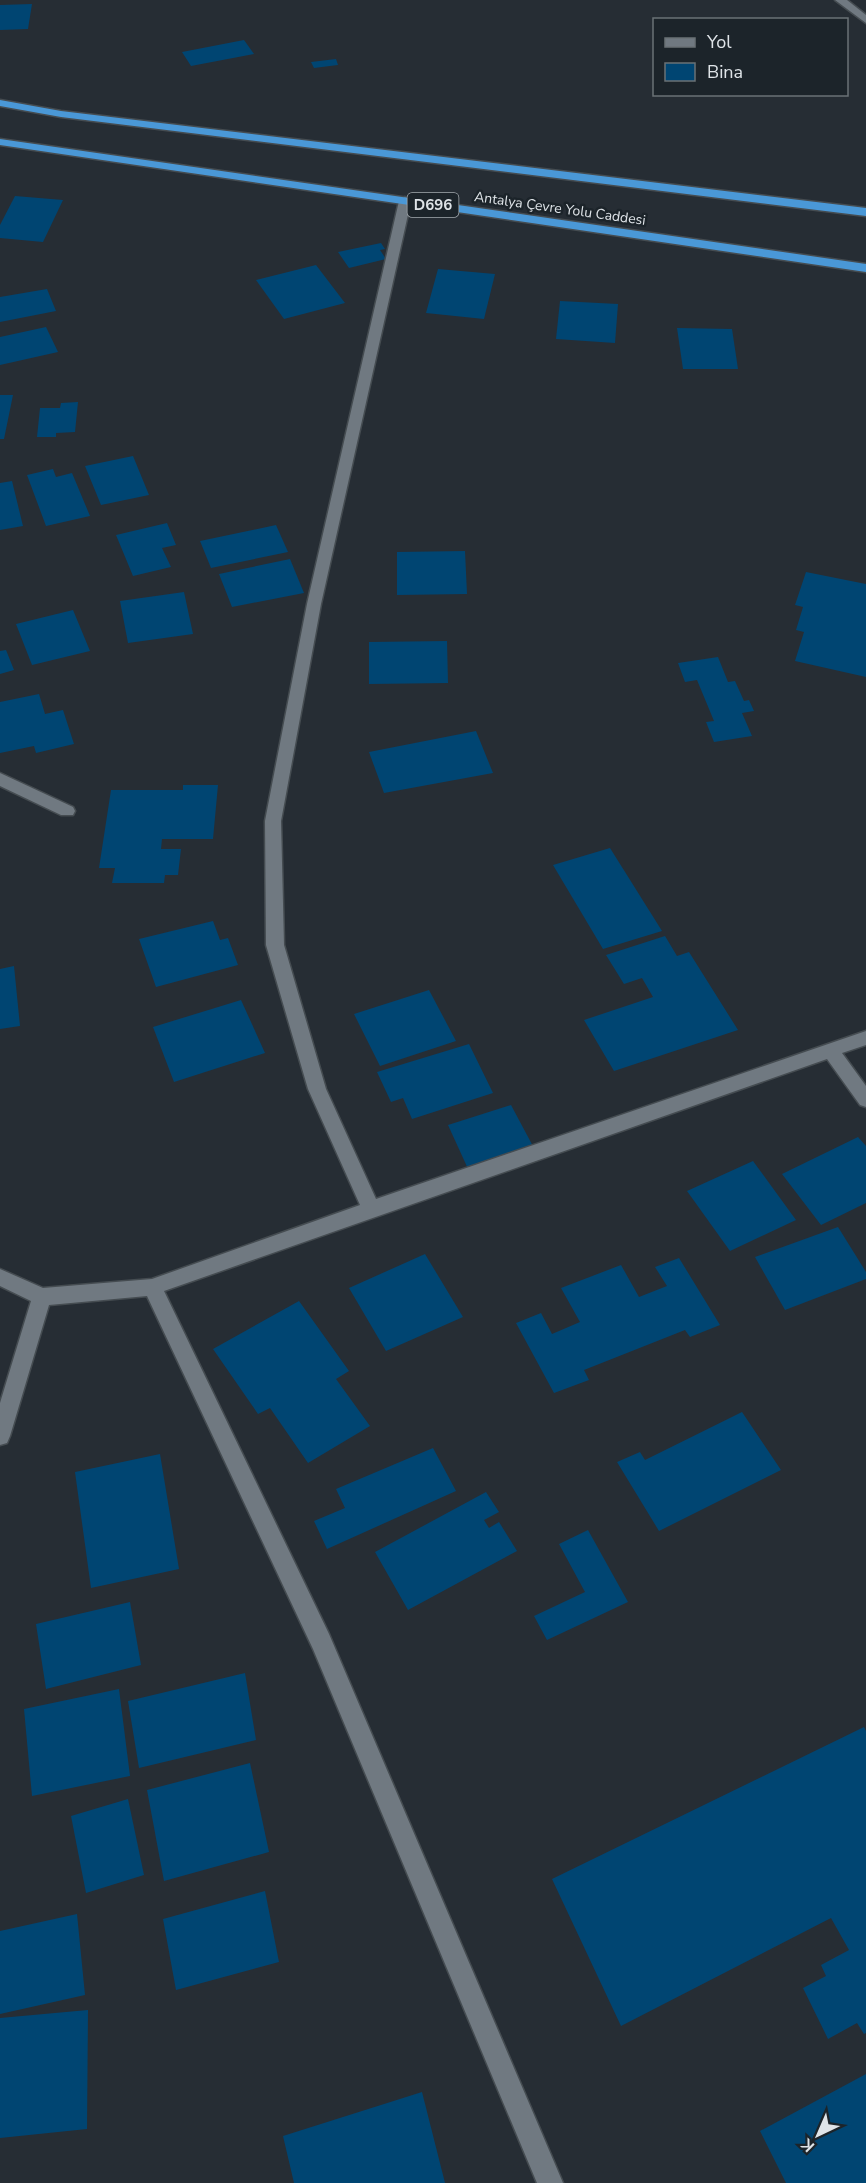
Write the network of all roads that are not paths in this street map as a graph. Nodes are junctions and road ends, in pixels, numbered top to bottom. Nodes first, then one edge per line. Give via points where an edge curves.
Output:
1 (840, 0) edge
2 (866, 20) edge
3 (0, 103) edge
4 (0, 142) edge
5 (405, 201) junction
6 (866, 212) edge
7 (866, 268) edge
8 (0, 779) edge
9 (66, 811) dead end
10 (866, 1038) edge
11 (831, 1051) junction
12 (866, 1101) edge
13 (371, 1209) junction
14 (0, 1277) edge
15 (152, 1287) junction
16 (42, 1297) junction
17 (0, 1436) edge
18 (550, 2183) edge

1 - 2 street
3 - 6 highway, Antalya Çevre Yolu Caddesi
4 - 5 highway, Antalya Çevre Yolu Caddesi / D696
5 - 7 highway, Antalya Çevre Yolu Caddesi / D696
5 - 13 street via 314,604 273,821 275,945 317,1089
8 - 9 street
10 - 11 street
11 - 12 street
11 - 13 street
13 - 15 street
14 - 16 street
15 - 16 street
15 - 18 street via 321,1641
16 - 17 street

